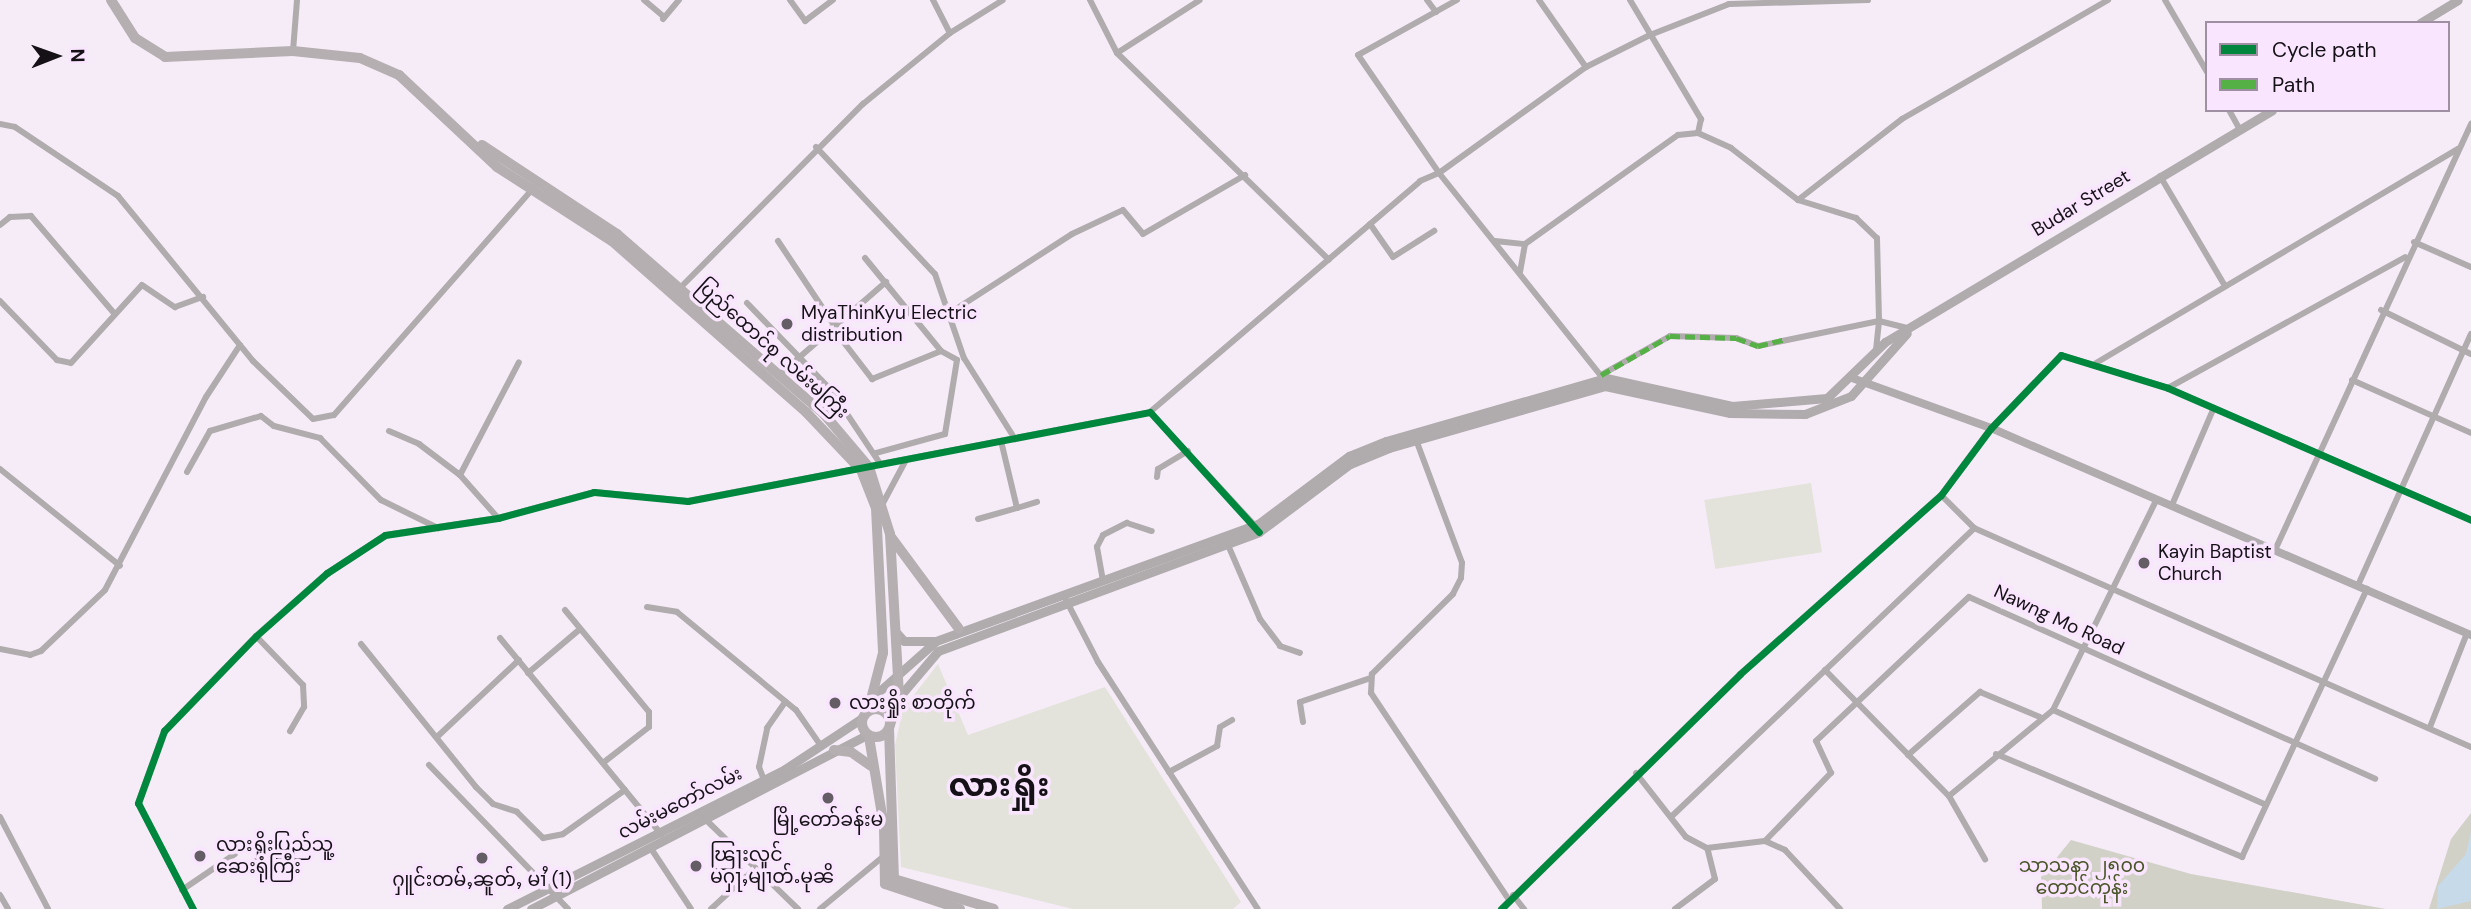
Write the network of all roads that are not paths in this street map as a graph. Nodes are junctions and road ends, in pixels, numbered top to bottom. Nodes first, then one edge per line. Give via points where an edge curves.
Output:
1 (111, 0) edge
2 (297, 0) edge
3 (644, 0) edge
4 (679, 0) edge
5 (790, 0) edge
6 (834, 0) edge
7 (933, 0) edge
8 (1003, 0) edge
9 (1090, 0) edge
10 (1200, 0) edge
11 (1427, 0) edge
12 (1457, 0) edge
13 (1539, 0) edge
14 (1630, 0) edge
15 (1868, 0) edge
16 (2108, 0) edge
17 (2165, 0) edge
18 (2458, 0) edge
19 (1436, 12) junction
20 (2423, 21) edge
21 (950, 33) junction
22 (1650, 35) junction
23 (293, 51) junction
24 (1117, 53) junction
25 (1586, 67) junction
26 (2205, 69) edge
27 (435, 110) junction
28 (2230, 112) edge
29 (2269, 112) edge
30 (0, 124) edge
31 (2471, 124) edge
32 (2240, 130) junction
33 (1699, 133) junction
34 (816, 147) junction
35 (2459, 149) junction
36 (1439, 173) junction
37 (1245, 175) junction
38 (2160, 176) junction
39 (534, 187) junction
40 (1798, 200) junction
41 (1370, 224) junction
42 (0, 225) edge
43 (1434, 231) dead end
44 (778, 241) dead end
45 (1495, 241) junction
46 (2414, 242) junction
47 (1525, 244) junction
48 (2405, 257) junction
49 (865, 258) dead end
50 (1329, 260) junction
51 (2471, 267) edge
52 (1520, 272) junction
53 (886, 282) junction
54 (2224, 286) junction
55 (679, 289) junction
56 (203, 297) junction
57 (0, 301) edge
58 (747, 303) dead end
59 (2381, 310) junction
60 (953, 311) junction
61 (113, 312) junction
62 (1879, 321) junction
63 (833, 326) junction
64 (1910, 329) junction
65 (2471, 334) edge
66 (240, 345) junction
67 (1876, 350) junction
68 (941, 351) junction
69 (2463, 351) junction
70 (2471, 354) edge
71 (799, 357) junction
72 (519, 362) dead end
73 (2096, 363) junction
74 (779, 375) junction
75 (1852, 378) junction
76 (1603, 380) junction
77 (2352, 380) junction
78 (1862, 382) junction
79 (2168, 388) junction
80 (2213, 410) junction
81 (1150, 412) junction
82 (2434, 417) junction
83 (1991, 428) junction
84 (389, 431) dead end
85 (2471, 433) edge
86 (1015, 439) junction
87 (1415, 439) junction
88 (1001, 441) junction
89 (1188, 451) junction
90 (876, 453) junction
91 (2318, 453) junction
92 (906, 460) junction
93 (881, 465) junction
94 (0, 469) edge
95 (865, 469) junction
96 (187, 472) dead end
97 (460, 475) junction
98 (1157, 477) dead end
99 (2401, 490) junction
100 (1941, 495) junction
101 (2157, 499) junction
102 (1037, 502) dead end
103 (883, 503) junction
104 (2172, 505) junction
105 (1017, 508) junction
106 (498, 517) junction
107 (978, 519) dead end
108 (2471, 520) edge
109 (1257, 528) junction
110 (1974, 528) junction
111 (440, 529) junction
112 (1152, 531) dead end
113 (890, 534) junction
114 (1228, 545) junction
115 (2276, 548) junction
116 (120, 566) junction
117 (1103, 581) junction
118 (2358, 583) junction
119 (2368, 587) junction
120 (2110, 590) junction
121 (1065, 599) junction
122 (647, 607) dead end
123 (565, 610) dead end
124 (580, 629) junction
125 (959, 629) junction
126 (895, 631) junction
127 (2469, 634) edge
128 (256, 636) junction
129 (500, 638) dead end
130 (936, 641) junction
131 (361, 644) dead end
132 (0, 649) edge
133 (2084, 650) junction
134 (1300, 653) dead end
135 (519, 660) junction
136 (896, 670) junction
137 (1825, 670) junction
138 (528, 673) junction
139 (1371, 678) junction
140 (2325, 678) junction
141 (875, 695) junction
142 (899, 697) junction
143 (1854, 700) junction
144 (785, 702) junction
145 (2053, 710) junction
146 (865, 715) junction
147 (2040, 718) junction
148 (1232, 720) dead end
149 (1303, 722) dead end
150 (889, 727) junction
151 (2430, 727) junction
152 (290, 731) dead end
153 (438, 736) junction
154 (868, 736) junction
155 (2293, 738) junction
156 (821, 746) junction
157 (2471, 747) edge
158 (834, 750) junction
159 (1996, 754) junction
160 (1908, 755) junction
161 (603, 763) junction
162 (429, 765) dead end
163 (873, 768) junction
164 (1170, 772) junction
165 (1636, 773) junction
166 (764, 779) junction
167 (2375, 779) dead end
168 (625, 790) junction
169 (1949, 796) junction
170 (2266, 805) junction
171 (702, 816) junction
172 (0, 817) edge
173 (1671, 817) junction
174 (663, 836) junction
175 (1765, 841) junction
176 (650, 847) junction
177 (1707, 848) junction
178 (235, 854) dead end
179 (886, 854) junction
180 (1985, 859) dead end
181 (754, 869) junction
182 (550, 889) junction
183 (182, 890) junction
184 (0, 895) edge
185 (558, 897) junction
186 (1511, 898) junction
187 (8, 909) edge
188 (48, 909) edge
189 (193, 909) edge
190 (508, 909) edge
191 (531, 909) edge
192 (568, 909) edge
193 (691, 909) edge
194 (711, 909) edge
195 (798, 909) edge
196 (820, 909) edge
197 (960, 909) edge
198 (994, 909) edge
199 (1258, 909) edge
200 (1501, 909) edge
201 (1524, 909) edge
202 (1675, 909) edge
203 (1839, 909) edge

1 - 23 main road via 135,38 165,57
2 - 23 street
3 - 4 street via 663,19
5 - 6 street via 805,21
7 - 21 street
8 - 21 street
9 - 24 street
10 - 24 street
11 - 19 street
12 - 19 street
13 - 25 street
14 - 22 street
15 - 22 street via 1729,4
16 - 40 street via 1902,119
17 - 26 street
18 - 20 main road
19 - 36 street via 1358,55
21 - 34 street
22 - 25 street
22 - 33 street via 1701,119
23 - 27 main road via 360,58 399,75
24 - 37 street
25 - 36 street
27 - 39 main road, ပြည်ထောင်စု လမ်းမကြီး via 496,167
27 - 55 main road, ပြည်ထောင်စု လမ်းမကြီး via 499,159 592,214
28 - 32 street
29 - 32 main road, Budar Street
30 - 56 street via 15,127 118,196
31 - 35 street
32 - 38 main road, Budar Street
33 - 40 street via 1731,148
33 - 47 street via 1678,135
34 - 55 street
34 - 60 street via 935,274
35 - 46 street
35 - 54 street
36 - 41 street
36 - 45 street
37 - 50 street
37 - 60 street via 1143,234 1123,210 1072,234
38 - 54 street
38 - 64 main road, Budar Street
39 - 66 street via 334,415 313,419
39 - 95 main road, ပြည်ထောင်စု လမ်းမကြီး via 612,241
40 - 62 street via 1856,218 1877,239
41 - 43 street via 1393,257
41 - 50 street
42 - 61 street via 10,217 31,216
44 - 63 street
45 - 47 street
45 - 52 street
46 - 48 street
46 - 51 street
47 - 52 street
48 - 59 street
48 - 79 street
49 - 53 street
50 - 81 street
52 - 76 street
53 - 63 street
53 - 68 street
54 - 73 street
55 - 74 main road, ပြည်ထောင်စု လမ်းမကြီး
56 - 61 street via 175,307 150,285 142,285
56 - 66 street
57 - 61 street via 57,360 71,363
58 - 71 street
59 - 69 street
59 - 77 street
60 - 86 street via 964,358
62 - 64 street
62 - 67 street
62 - 76 street via 1758,346 1736,338 1670,336
63 - 68 street via 872,379
63 - 71 street
64 - 67 main road, Budar Street
64 - 78 main road
65 - 69 street
66 - 116 street via 206,397
67 - 75 main road, Budar Street
68 - 90 street via 957,360 947,430
69 - 70 street
69 - 82 street
71 - 74 street
71 - 90 street
72 - 97 street
73 - 79 street
73 - 83 street via 2061,355
74 - 95 main road, ပြည်ထောင်စု လမ်းမကြီး via 824,414
75 - 76 main road, Budar Street via 1826,398 1776,407 1732,406
75 - 78 street
76 - 78 main road via 1730,413 1777,415 1830,408
76 - 87 main road
77 - 82 street
77 - 91 street
78 - 83 street
79 - 80 street
80 - 91 street
80 - 104 street
81 - 86 street
81 - 89 street
82 - 85 street
82 - 99 street
83 - 100 street
83 - 101 street
84 - 97 street via 419,444
86 - 88 street
87 - 109 main road via 1349,456
87 - 139 street via 1462,563 1461,578
88 - 92 street
88 - 105 street
89 - 98 street via 1158,469
89 - 109 street
90 - 93 street
91 - 99 street
91 - 115 street
92 - 93 street
92 - 103 street
93 - 95 street
94 - 116 street
95 - 103 main road, ပြည်ထောင်စု လမ်းမကြီး
95 - 106 street via 672,504 594,492
95 - 141 main road, ပြည်ထောင်စု လမ်းမကြီး via 879,531 883,643
96 - 111 street via 210,431 261,416 274,426 320,438 381,500
97 - 106 street
99 - 108 street
99 - 118 street
100 - 110 street
100 - 165 street
101 - 104 street
101 - 120 street
102 - 105 street
103 - 113 main road, ပြည်ထောင်စု လမ်းမကြီး
104 - 115 street
105 - 107 street
106 - 111 street
109 - 114 main road
109 - 117 main road
110 - 120 street
110 - 137 street
111 - 128 street via 370,541
112 - 117 street via 1127,523 1103,535 1097,547
113 - 125 main road
113 - 126 main road, ပြည်ထောင်စု လမ်းမကြီး
114 - 121 main road
114 - 134 street via 1260,619 1280,646
115 - 118 street
116 - 132 street via 82,618 41,651 30,655
117 - 121 main road
118 - 119 street
119 - 127 street
119 - 140 street
120 - 133 street
120 - 140 street
121 - 125 main road
121 - 142 main road via 938,651
121 - 164 street
122 - 144 street via 677,612
123 - 124 street
124 - 138 street
124 - 161 street via 649,712 649,727
125 - 130 main road
126 - 130 main road via 904,641
126 - 136 main road, ပြည်ထောင်စု လမ်းမကြီး
127 - 151 street
128 - 152 street via 303,685 304,708
128 - 183 street via 172,718 138,797 147,830
129 - 135 street
130 - 136 main road
131 - 153 street
133 - 143 street, Nawng Mo Road via 1964,598
133 - 145 street
133 - 155 street, Nawng Mo Road
135 - 138 street
135 - 153 street
136 - 141 main road
136 - 142 main road, ပြည်ထောင်စု လမ်းမကြီး
137 - 143 street
137 - 173 street
138 - 161 street
139 - 149 street via 1300,702
139 - 186 street via 1371,693
140 - 151 street
140 - 155 street
141 - 146 main road, ပြည်ထောင်စု လမ်းမကြီး
142 - 150 main road, ပြည်ထောင်စု လမ်းမကြီး
143 - 160 street
143 - 175 street, Nawng Mo Road via 1814,746 1830,767 1828,779
144 - 156 street
144 - 166 street via 767,728 759,767
145 - 147 street
145 - 170 street
146 - 150 main road via 882,710
146 - 154 main road
146 - 156 main road, လမ်းမတော်လမ်း
147 - 159 street
147 - 160 street via 1980,692
148 - 164 street via 1220,727 1217,746
150 - 154 main road
150 - 179 main road, ပြည်ထောင်စု လမ်းမကြီး
151 - 157 street
153 - 168 street via 493,804 517,812 543,838 563,834
154 - 158 main road, လမ်းမတော်လမ်း
154 - 163 main road
155 - 167 street, Nawng Mo Road
155 - 170 street
156 - 166 main road, လမ်းမတော်လမ်း
158 - 163 main road via 862,757
158 - 171 main road, လမ်းမတော်လမ်း
159 - 169 street
159 - 170 street via 2231,857 2247,851
160 - 169 street
161 - 168 street
162 - 182 street
163 - 179 main road
164 - 199 street
165 - 173 street
165 - 186 street
166 - 171 main road, လမ်းမတော်လမ်း
168 - 174 street
169 - 180 street
171 - 174 main road, လမ်းမတော်လမ်း
171 - 181 street
172 - 188 street
173 - 177 street
174 - 176 main road, လမ်းမတော်လမ်း
174 - 182 main road, လမ်းမတော်လမ်း
175 - 177 street
175 - 203 street via 1784,850
176 - 185 main road, လမ်းမတော်လမ်း
176 - 193 street
177 - 202 street via 1715,879
178 - 183 street
179 - 196 street
179 - 197 main road via 885,884
179 - 198 main road via 894,878 904,885
181 - 194 street
181 - 195 street
182 - 185 street
182 - 190 main road, လမ်းမတော်လမ်း
183 - 189 street
184 - 187 street
185 - 191 main road, လမ်းမတော်လမ်း
185 - 192 street
186 - 200 street
186 - 201 street

